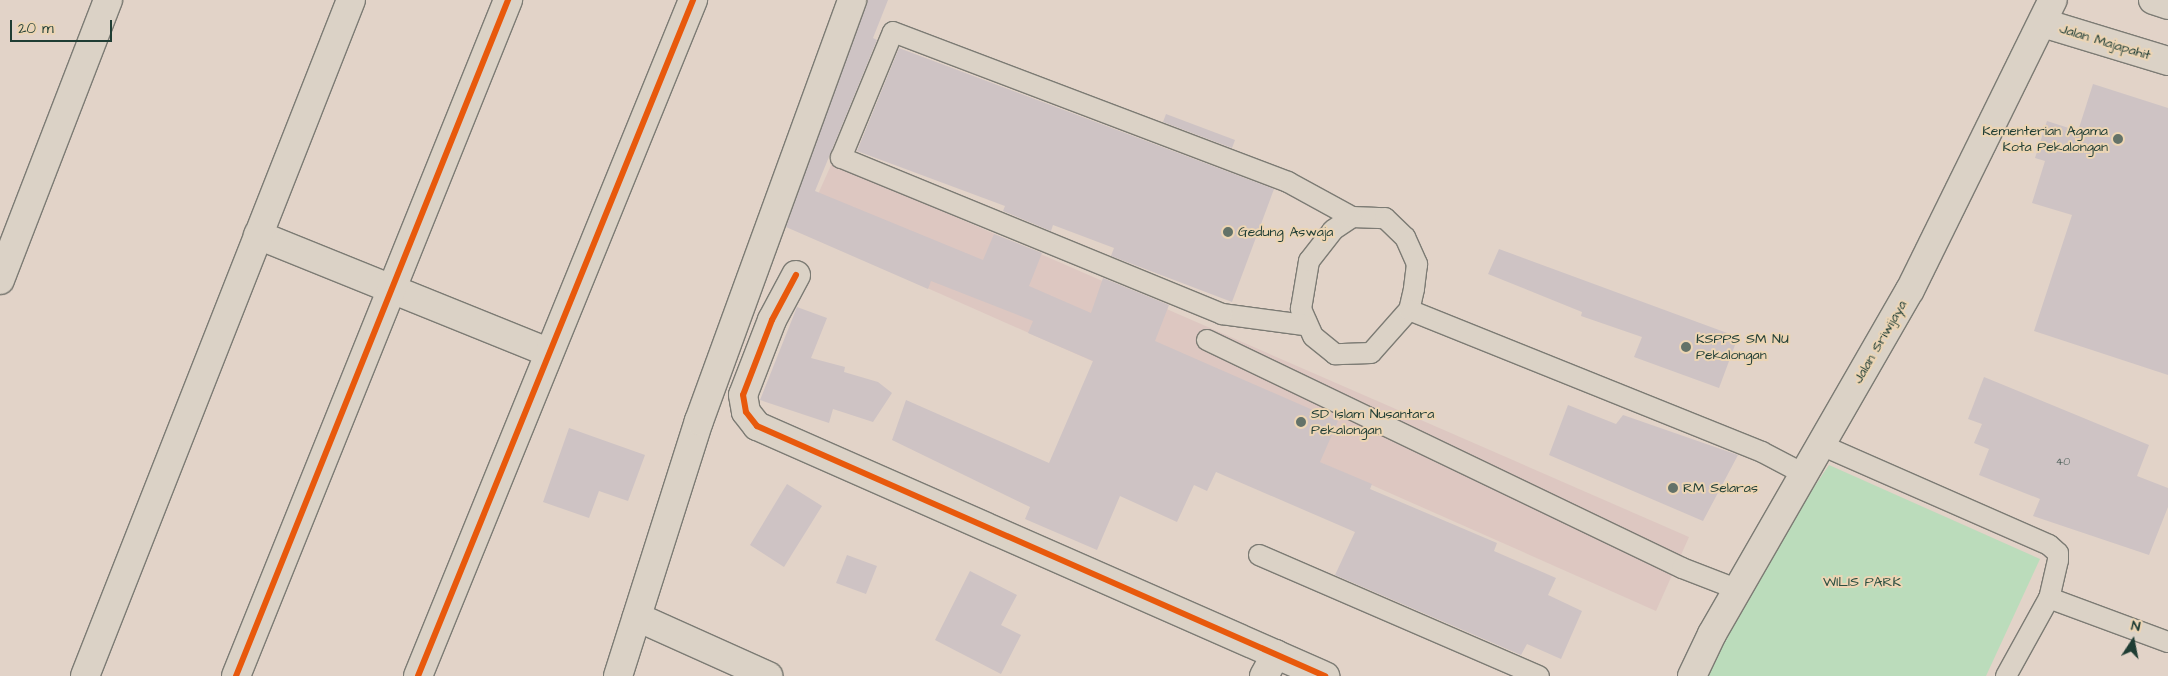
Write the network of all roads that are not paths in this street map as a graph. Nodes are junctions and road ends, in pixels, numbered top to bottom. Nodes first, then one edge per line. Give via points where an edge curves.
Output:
1 (108, 0) edge
2 (351, 0) edge
3 (508, 0) edge
4 (693, 0) edge
5 (852, 0) edge
6 (2153, 0) edge
7 (2168, 5) edge
8 (2048, 12) edge
9 (2168, 61) edge
10 (1352, 217) junction
11 (258, 236) junction
12 (796, 276) dead end
13 (0, 280) edge
14 (388, 289) junction
15 (1409, 310) junction
16 (1304, 325) junction
17 (1207, 340) dead end
18 (548, 352) junction
19 (1819, 444) junction
20 (1804, 474) junction
21 (1258, 555) dead end
22 (1739, 590) junction
23 (2049, 598) junction
24 (638, 617) junction
25 (2168, 642) edge
26 (1270, 665) edge
27 (85, 676) edge
28 (236, 676) edge
29 (418, 676) edge
30 (618, 676) edge
31 (768, 676) edge
32 (1326, 676) edge
33 (1539, 676) edge
34 (1692, 676) edge
35 (2006, 676) edge

1 - 13 main road
2 - 11 main road
3 - 14 main road
4 - 18 main road
5 - 24 main road via 698,421
6 - 7 main road
8 - 9 main road, Jalan Majapahit
8 - 19 main road, Jalan Sriwijaya via 1910,290
10 - 15 lane via 1385,218 1405,237 1417,264
10 - 16 lane via 1333,230 1309,261 1301,309
10 - 16 lane via 1288,182 893,32 840,158 1222,314
11 - 14 main road
11 - 27 main road
12 - 26 main road via 772,320 743,395 746,412 757,426
14 - 18 main road
14 - 28 main road
15 - 16 lane via 1371,353 1335,354
15 - 20 lane via 1762,452
17 - 22 lane via 1682,568
18 - 29 main road
19 - 20 main road, Jalan Sriwijaya
19 - 23 lane via 2049,546 2058,553 2058,560
20 - 22 main road, Jalan Sriwijaya
21 - 33 lane
22 - 34 main road, Jalan Sriwijaya
23 - 25 lane
23 - 35 lane
24 - 30 main road
24 - 31 main road
26 - 32 main road

